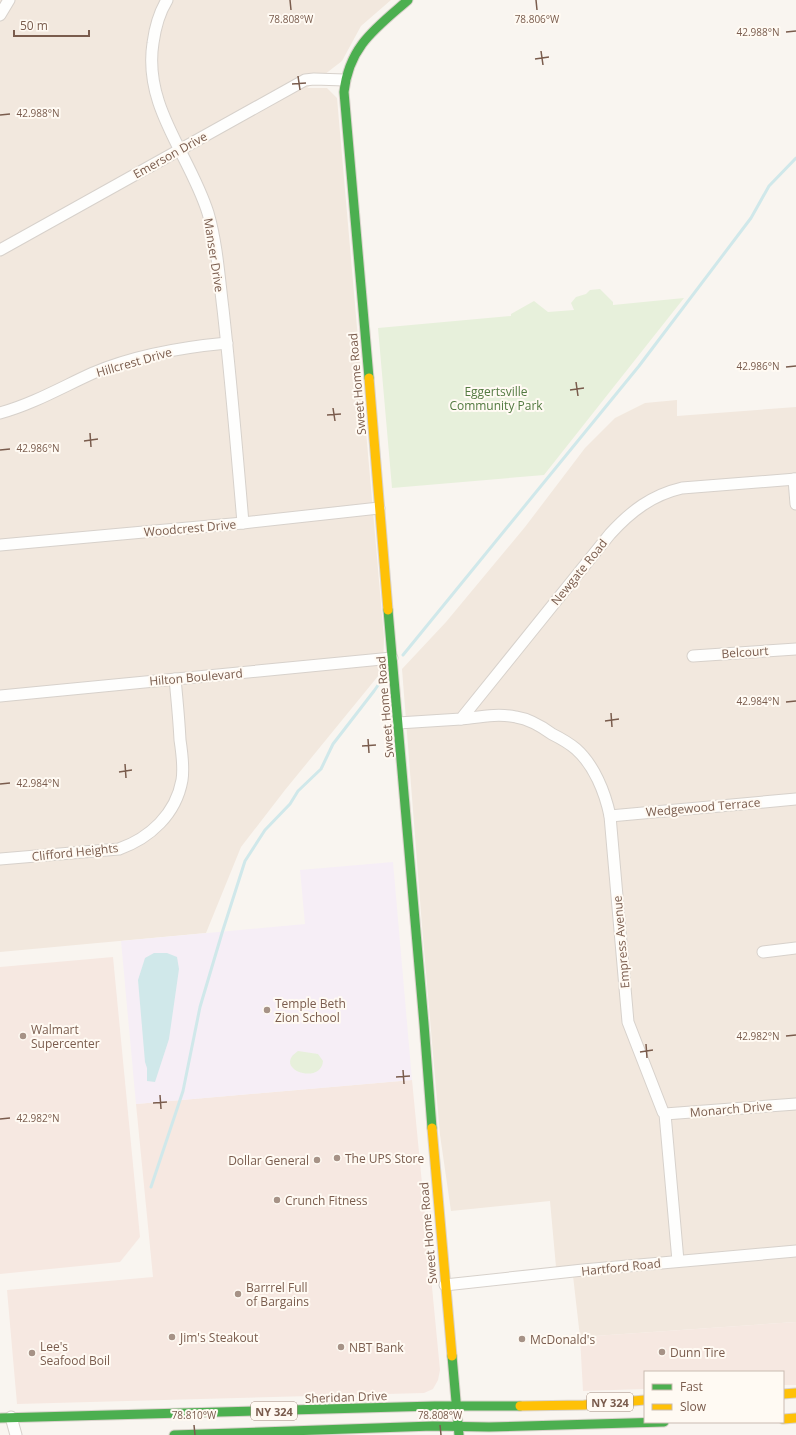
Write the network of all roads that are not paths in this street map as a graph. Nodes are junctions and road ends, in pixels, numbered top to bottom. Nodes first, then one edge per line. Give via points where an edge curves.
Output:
1 (9, 0) edge
2 (167, 0) edge
3 (408, 0) edge
4 (0, 15) edge
5 (345, 80) junction
6 (179, 150) junction
7 (0, 250) edge
8 (227, 343) junction
9 (0, 413) edge
10 (795, 479) edge
11 (796, 504) edge
12 (379, 508) junction
13 (243, 523) junction
14 (0, 545) edge
15 (796, 649) edge
16 (693, 656) dead end
17 (392, 658) junction
18 (175, 679) junction
19 (0, 696) edge
20 (461, 719) junction
21 (398, 723) junction
22 (796, 798) edge
23 (610, 816) junction
24 (0, 859) edge
25 (796, 948) edge
26 (763, 952) dead end
27 (796, 1104) edge
28 (665, 1114) junction
29 (796, 1251) edge
30 (678, 1261) junction
31 (445, 1285) junction
32 (796, 1393) edge
33 (784, 1394) edge
34 (644, 1400) edge
35 (456, 1406) junction
36 (6, 1417) edge
37 (796, 1418) edge
38 (784, 1419) edge
39 (632, 1423) junction
40 (644, 1423) edge
41 (459, 1431) edge
42 (16, 1435) edge
43 (174, 1435) edge
44 (632, 1435) edge

1 - 4 street
2 - 6 street, Manser Drive via 154,34 151,69 158,103
3 - 5 street, Sweet Home Road via 363,41 351,60
5 - 6 street, Emerson Drive via 304,80
5 - 12 street, Sweet Home Road
6 - 7 street, Emerson Drive
6 - 8 street, Manser Drive via 208,212 214,238
8 - 9 street, Hillcrest Drive via 174,350 109,367
8 - 13 street, Manser Drive
10 - 11 street
10 - 20 street, Newgate Road via 682,488 652,498 635,509 610,534
12 - 13 street, Woodcrest Drive
12 - 17 street, Sweet Home Road
13 - 14 street, Woodcrest Drive
15 - 16 street, Belcourt
17 - 18 street, Hilton Boulevard
17 - 21 street, Sweet Home Road
18 - 19 street, Hilton Boulevard
18 - 24 street, Clifford Heights via 182,779 174,804 160,822 142,839 119,849
20 - 21 street
20 - 23 street, Empress Avenue via 501,715 516,717 531,721 575,748 597,777
21 - 31 street, Sweet Home Road
22 - 23 street, Wedgewood Terrace
23 - 28 street, Empress Avenue via 628,1022
25 - 26 street
27 - 28 street, Monarch Drive
28 - 30 street, Empress Avenue
29 - 30 street, Hartford Road
30 - 31 street, Hartford Road
31 - 35 street, Sweet Home Road
32 - 33 street
34 - 35 street, Sheridan Drive / NY 324 via 584,1405
35 - 36 street, Sheridan Drive / NY 324
35 - 41 street, Sweet Home Road
36 - 42 street
37 - 38 street
39 - 40 street, NY 324
39 - 41 street, NY 324 via 489,1427
39 - 44 street
41 - 43 street, NY 324 via 354,1428

